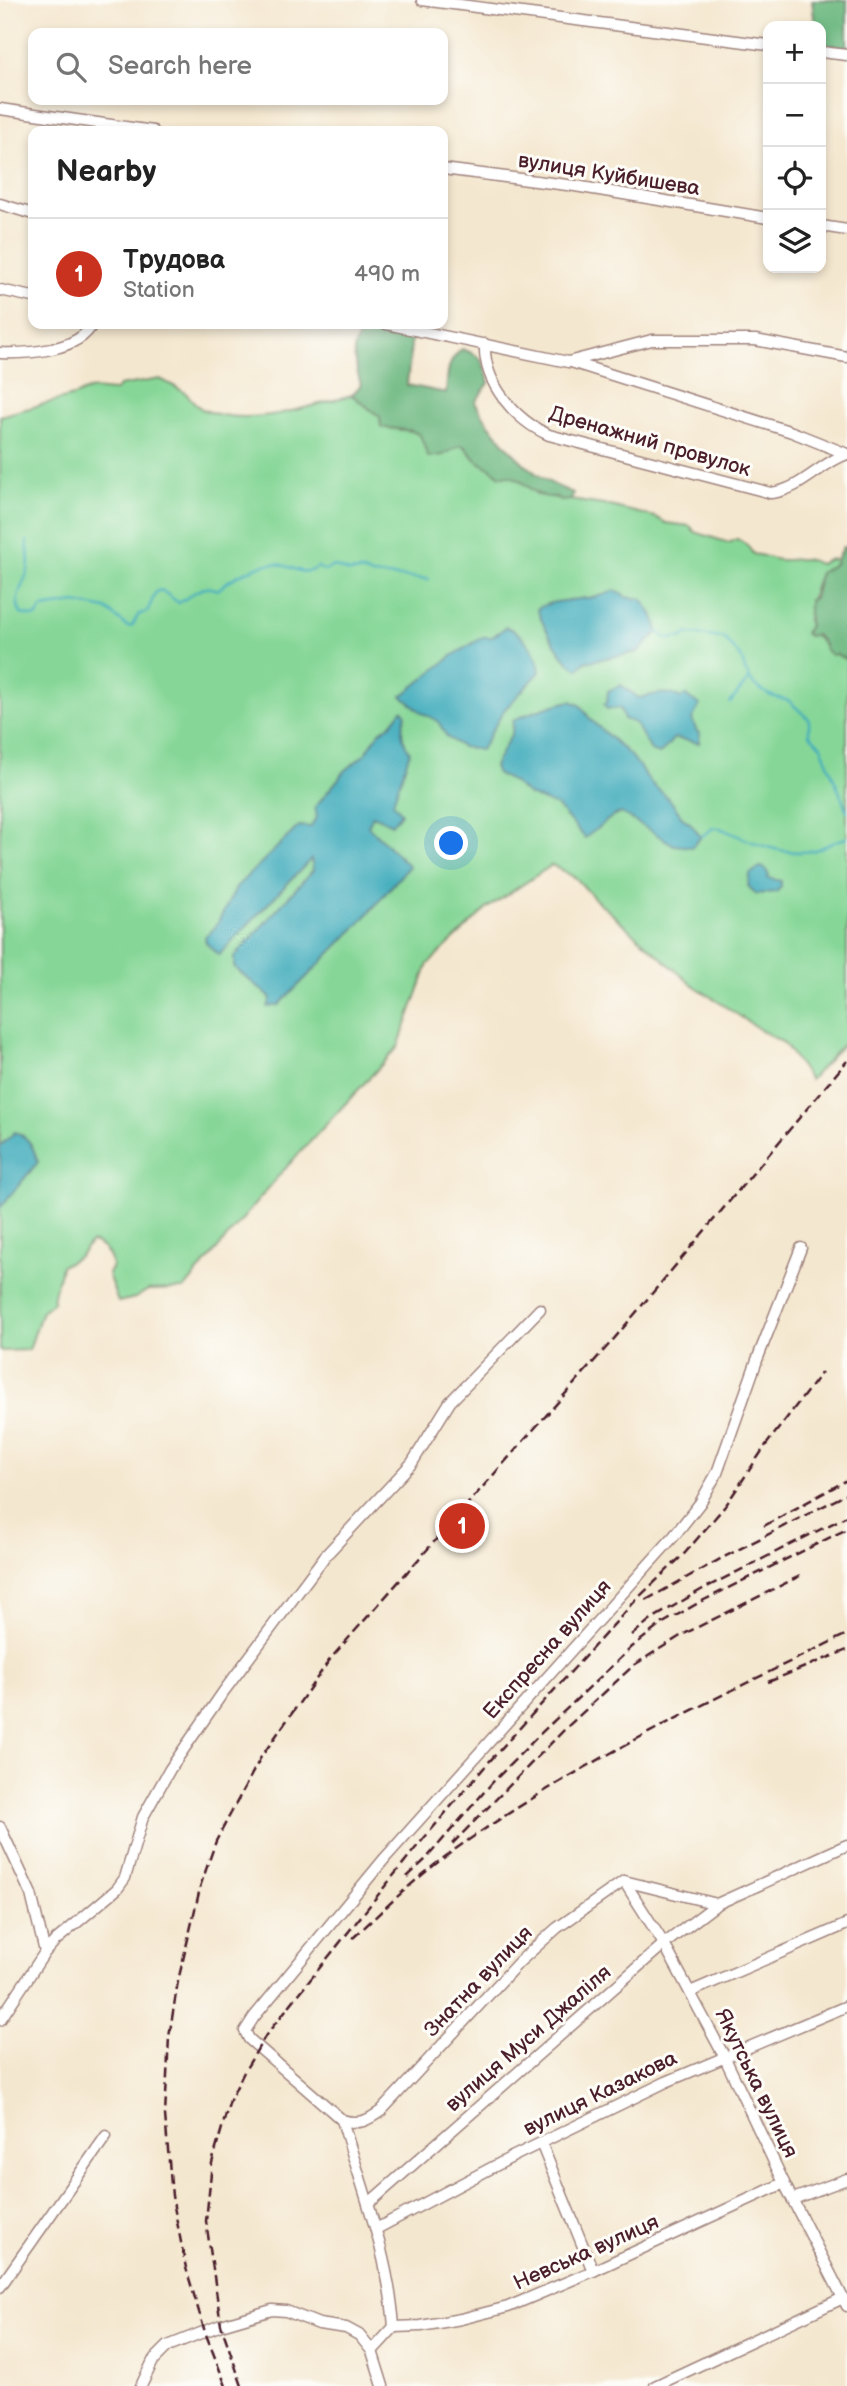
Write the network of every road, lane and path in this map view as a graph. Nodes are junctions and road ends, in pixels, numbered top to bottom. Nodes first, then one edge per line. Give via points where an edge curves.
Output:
1 (422, 0) edge
2 (763, 44) edge
3 (826, 53) edge
4 (847, 55) edge
5 (0, 109) edge
6 (118, 126) edge
7 (448, 170) edge
8 (0, 204) edge
9 (28, 212) edge
10 (763, 217) edge
11 (826, 227) edge
12 (847, 230) edge
13 (0, 290) edge
14 (28, 296) edge
15 (90, 329) edge
16 (411, 329) edge
17 (485, 344) junction
18 (0, 353) edge
19 (847, 357) edge
20 (568, 362) junction
21 (847, 454) edge
22 (801, 1248) dead end
23 (540, 1309) dead end
24 (0, 1828) edge
25 (847, 1845) edge
26 (624, 1881) junction
27 (717, 1904) junction
28 (847, 1924) edge
29 (664, 1944) junction
30 (45, 1952) junction
31 (690, 1992) junction
32 (847, 2006) edge
33 (2, 2013) edge
34 (724, 2056) junction
35 (342, 2120) junction
36 (106, 2136) dead end
37 (541, 2143) junction
38 (847, 2179) edge
39 (784, 2183) junction
40 (793, 2199) junction
41 (368, 2204) junction
42 (376, 2230) junction
43 (593, 2271) junction
44 (0, 2287) edge
45 (845, 2302) edge
46 (394, 2327) junction
47 (372, 2351) junction
48 (141, 2386) edge
49 (383, 2386) edge
50 (655, 2386) edge

1 - 2 street
3 - 4 street
5 - 6 street
7 - 10 street, вулиця Куйбишева
8 - 9 street
11 - 12 street
13 - 14 street
15 - 18 street via 76,340 46,350
16 - 17 street
17 - 20 street
17 - 21 street, Дренажний провулок via 485,358 498,391 529,425 549,435 771,493 789,489
19 - 20 street via 755,340 652,340
20 - 21 street via 792,432
22 - 35 street, Експресна вулиця via 721,1463 696,1509 392,1851 246,2031 249,2039
23 - 30 street via 450,1402 412,1463 325,1556 170,1769 143,1817 125,1878
24 - 30 street via 31,1894
25 - 27 street
26 - 27 street
26 - 29 street, Якутська вулиця
26 - 35 street, Знатна вулиця via 518,1962 381,2111 367,2121
27 - 29 street, вулиця Муси Джаліля
28 - 31 street
29 - 31 street, Якутська вулиця
29 - 41 street, вулиця Муси Джаліля
30 - 33 street
31 - 34 street, Якутська вулиця
32 - 34 street, вулиця Казакова
34 - 37 street, вулиця Казакова
34 - 39 street, Якутська вулиця
35 - 41 street
36 - 44 street
37 - 42 street, вулиця Казакова
37 - 43 street
38 - 40 street
39 - 40 street, Якутська вулиця
39 - 43 street, Невська вулиця
40 - 45 street, Якутська вулиця
41 - 42 street
42 - 46 street
43 - 46 street, Невська вулиця via 490,2314
45 - 50 street
46 - 47 street
47 - 48 street via 359,2334 346,2328 272,2310 168,2346 153,2361
47 - 49 street

